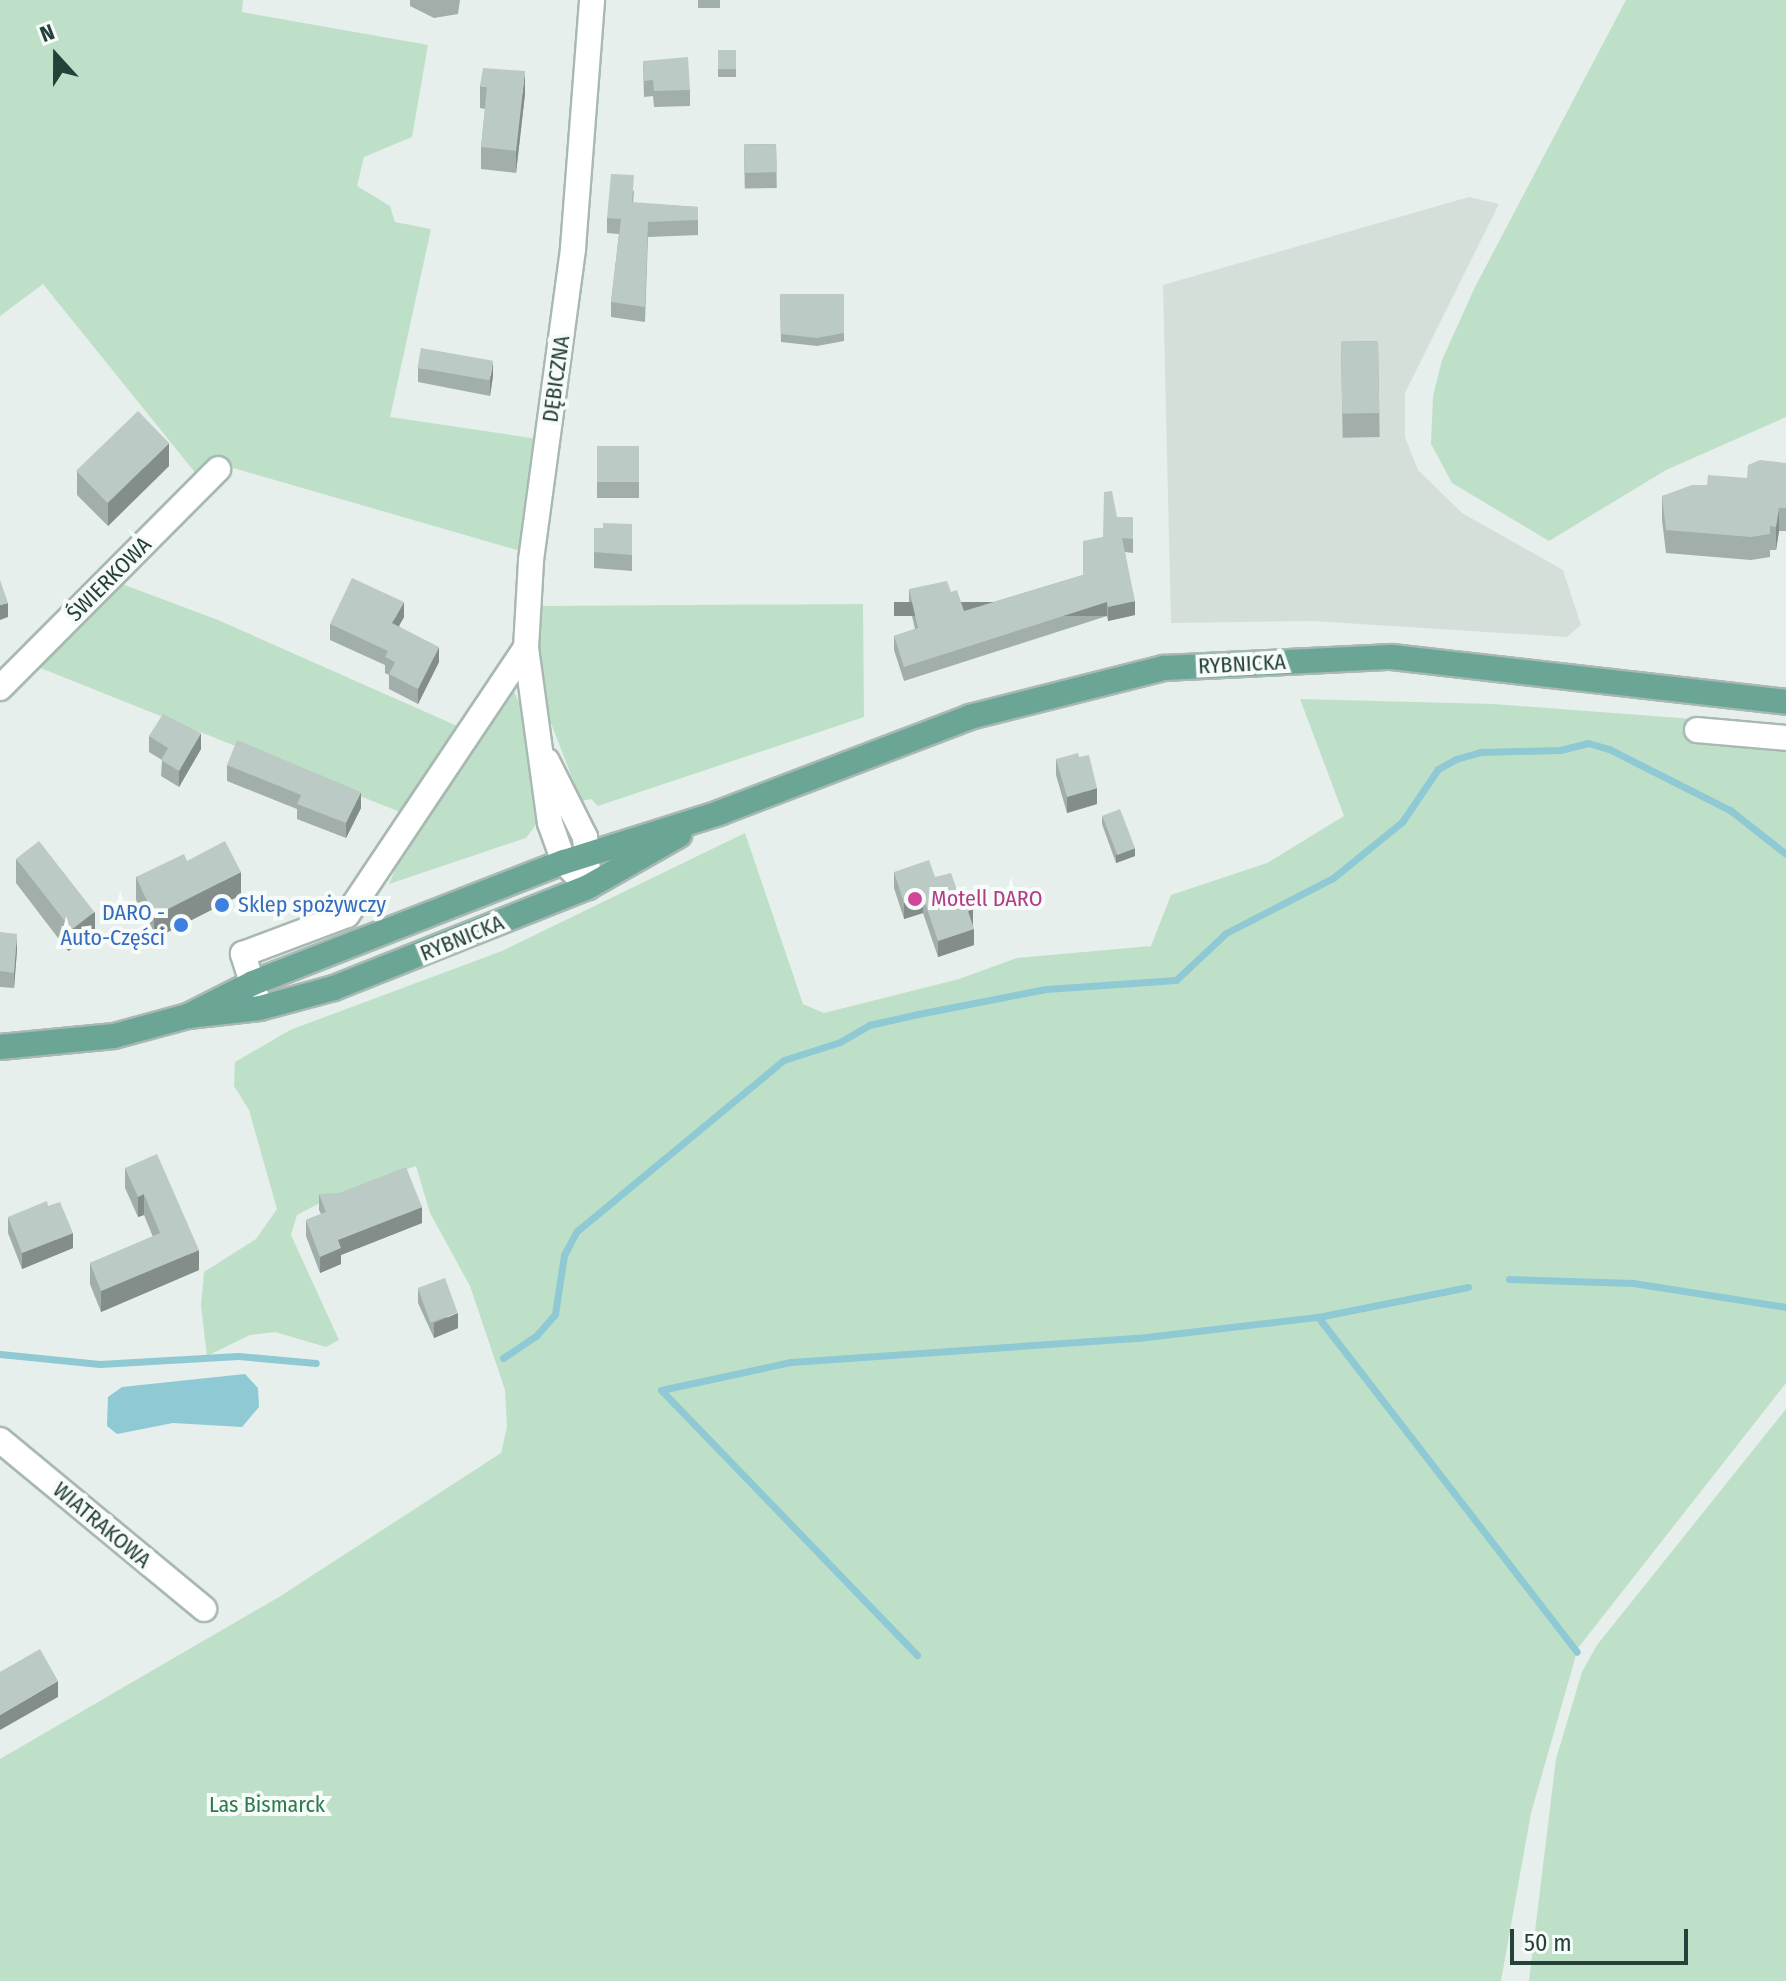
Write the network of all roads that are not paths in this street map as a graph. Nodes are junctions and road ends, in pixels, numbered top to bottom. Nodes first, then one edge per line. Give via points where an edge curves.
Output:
1 (592, 0) edge
2 (218, 469) dead end
3 (526, 648) junction
4 (0, 688) edge
5 (1786, 702) edge
6 (1697, 730) dead end
7 (1786, 738) edge
8 (544, 756) junction
9 (719, 813) junction
10 (588, 854) junction
11 (564, 862) junction
12 (588, 887) junction
13 (253, 983) junction
14 (260, 1008) junction
15 (188, 1016) junction
16 (0, 1047) edge
17 (0, 1440) edge
18 (204, 1609) dead end

1 - 3 street, DĘBICZNA via 573,248 531,560
2 - 4 street, ŚWIERKOWA
3 - 8 street, DĘBICZNA
3 - 13 street via 347,915 243,954
5 - 9 main road, RYBNICKA via 1392,657 1164,668 970,717
6 - 7 street
8 - 10 street, DĘBICZNA via 571,801
8 - 11 street, DĘBICZNA via 547,808
9 - 10 main road, RYBNICKA
9 - 12 main road, RYBNICKA
10 - 11 main road, RYBNICKA
10 - 12 street, DĘBICZNA
11 - 12 street, DĘBICZNA
11 - 13 main road, RYBNICKA
12 - 14 main road, RYBNICKA via 347,983
13 - 14 street
13 - 15 main road, RYBNICKA
14 - 15 main road, RYBNICKA
15 - 16 main road, RYBNICKA via 114,1036
17 - 18 street, WIATRAKOWA

